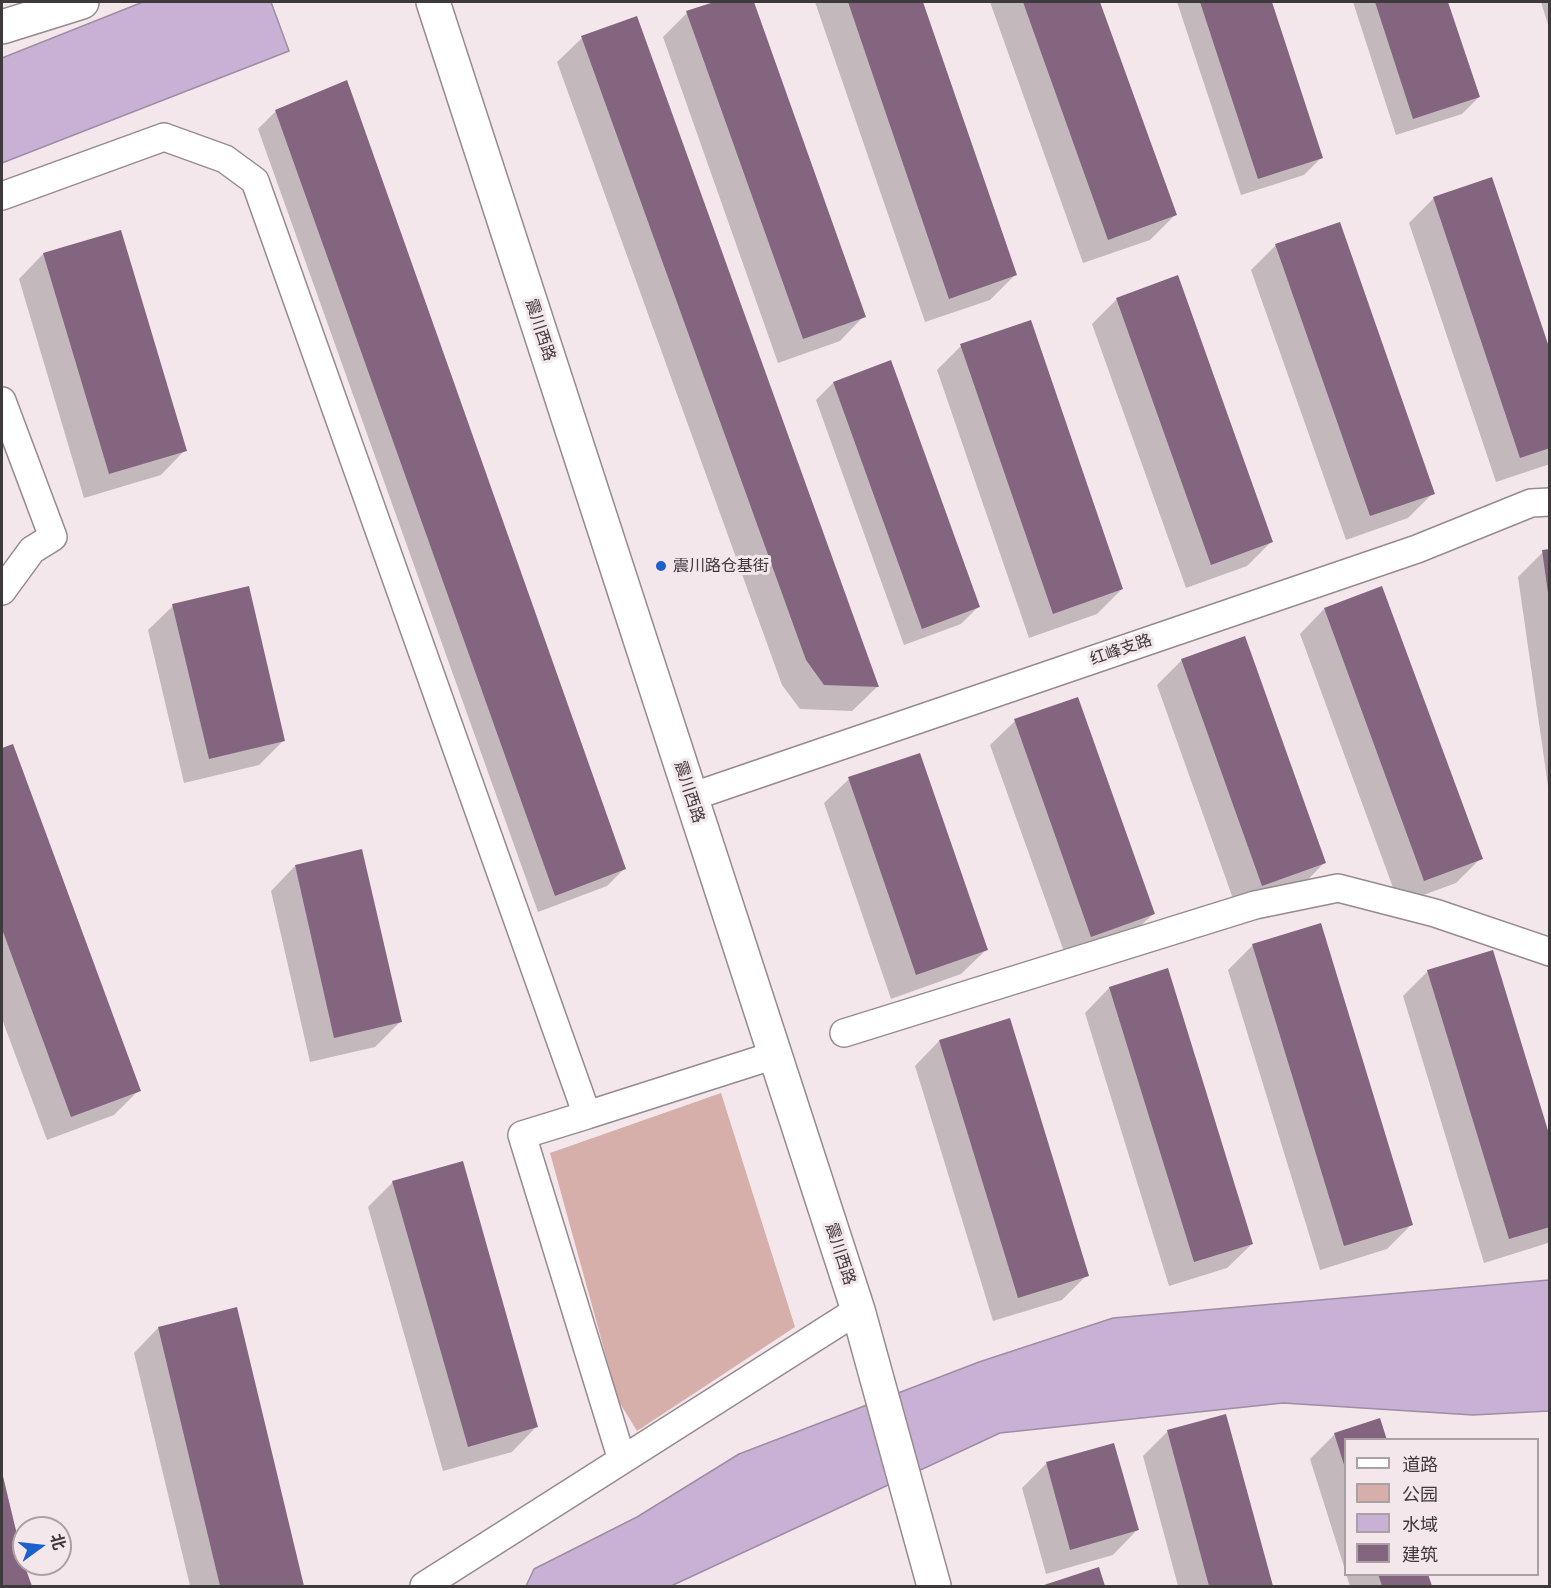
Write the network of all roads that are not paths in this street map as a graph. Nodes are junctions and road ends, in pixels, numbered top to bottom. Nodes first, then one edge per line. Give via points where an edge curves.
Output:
1 (82, 2) edge
2 (433, 2) edge
3 (2, 27) edge
4 (2, 196) edge
5 (2, 401) edge
6 (1550, 502) edge
7 (2, 591) edge
8 (691, 797) junction
9 (1550, 952) edge
10 (844, 1033) dead end
11 (775, 1054) junction
12 (587, 1114) junction
13 (858, 1310) junction
14 (622, 1460) junction
15 (424, 1587) edge
16 (934, 1587) edge

1 - 3 street
2 - 8 street, 震川西路
4 - 12 street via 164,137 225,159 255,181
5 - 7 street via 53,537 32,550
6 - 8 street, 红峰支路 via 1531,503 1417,549
8 - 11 street, 震川西路
9 - 10 street via 1435,913 1338,888 1255,905
11 - 12 street
11 - 13 street, 震川西路
12 - 14 street via 522,1135
13 - 14 street
13 - 16 street, 震川西路
14 - 15 street

